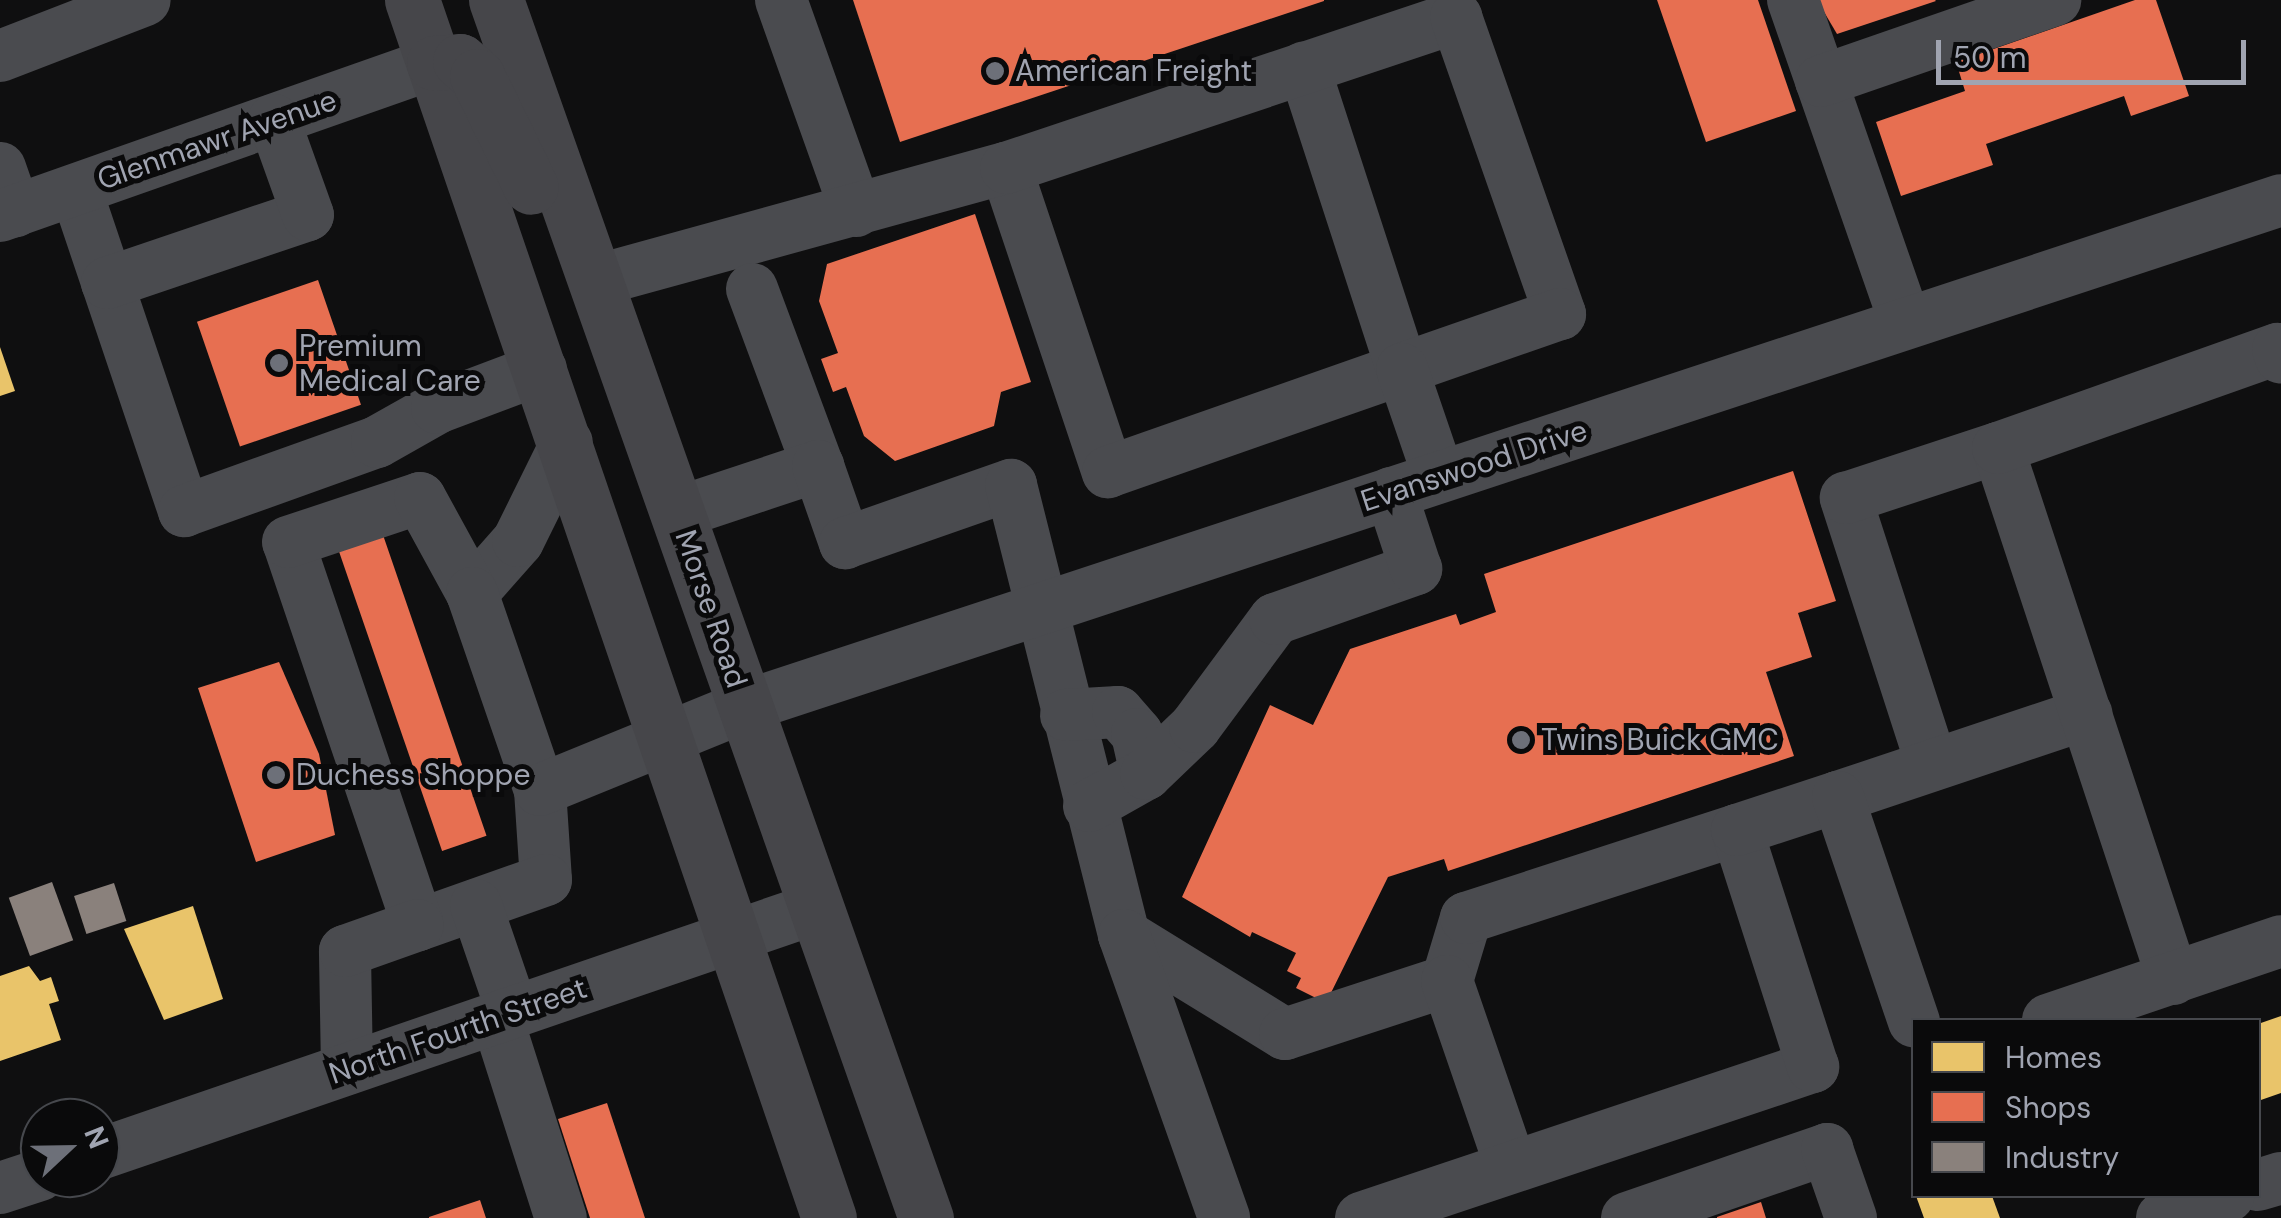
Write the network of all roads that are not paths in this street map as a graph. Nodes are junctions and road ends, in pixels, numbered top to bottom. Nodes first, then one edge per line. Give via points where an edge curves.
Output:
1 (145, 0) edge
2 (412, 0) edge
3 (496, 0) edge
4 (781, 0) edge
5 (1793, 0) edge
6 (2055, 0) edge
7 (1453, 9) edge
8 (0, 56) edge
9 (434, 63) junction
10 (1304, 68) junction
11 (1822, 81) junction
12 (274, 120) junction
13 (1006, 168) junction
14 (76, 190) junction
15 (5, 198) edge
16 (2281, 200) edge
17 (856, 211) junction
18 (595, 281) junction
19 (107, 283) junction
20 (752, 288) dead end
21 (1905, 322) junction
22 (622, 357) junction
23 (2281, 358) edge
24 (541, 368) junction
25 (1402, 369) junction
26 (567, 442) junction
27 (1998, 448) junction
28 (818, 466) junction
29 (1415, 485) junction
30 (677, 513) junction
31 (1251, 541) junction
32 (472, 594) junction
33 (1045, 608) junction
34 (1275, 618) junction
35 (746, 706) junction
36 (2086, 714) junction
37 (1066, 715) junction
38 (667, 734) junction
39 (1932, 766) junction
40 (1146, 774) junction
41 (540, 790) junction
42 (1838, 797) junction
43 (1088, 806) junction
44 (1737, 830) junction
45 (476, 905) junction
46 (816, 908) junction
47 (418, 926) junction
48 (1124, 935) junction
49 (732, 937) junction
50 (2281, 941) edge
51 (2173, 979) junction
52 (1448, 981) junction
53 (505, 1015) junction
54 (1913, 1018) edge
55 (2054, 1018) edge
56 (346, 1069) junction
57 (120, 1147) edge
58 (1511, 1168) junction
59 (2222, 1198) edge
60 (561, 1218) edge
61 (829, 1218) edge
62 (926, 1218) edge
63 (1224, 1218) edge
64 (1361, 1218) edge
65 (1627, 1218) edge
66 (1851, 1218) edge
67 (2162, 1218) edge

1 - 8 street
2 - 9 main road
3 - 18 main road, Morse Road
4 - 17 street
5 - 11 street
6 - 11 street
7 - 10 street
7 - 25 street via 1560,314
9 - 12 street, Glenmawr Avenue
9 - 22 main road via 460,61 477,76
9 - 24 main road
10 - 13 street
10 - 25 street
11 - 21 street
12 - 14 street, Glenmawr Avenue
12 - 19 street via 308,216
13 - 17 street
13 - 25 street via 1108,472
14 - 15 street, Glenmawr Avenue
14 - 19 street
16 - 21 street, Evanswood Drive
17 - 18 street
18 - 22 main road, Morse Road
19 - 24 street via 184,511 376,442 437,408
20 - 28 street
21 - 29 street, Evanswood Drive
22 - 30 main road, Morse Road
23 - 27 street via 2278,349
24 - 26 main road
25 - 29 street
26 - 32 street via 518,541
26 - 38 main road
27 - 36 street
27 - 39 street via 1846,498
28 - 30 street
28 - 33 street via 846,543 1011,484
29 - 31 street, Evanswood Drive
29 - 34 street via 1416,569
30 - 35 main road, Morse Road
31 - 33 street, Evanswood Drive
31 - 34 street
32 - 41 street
32 - 47 street via 420,498 288,542
33 - 35 street, Evanswood Drive
33 - 37 street
34 - 40 street via 1195,727
35 - 38 street, Evanswood Drive
35 - 46 main road, Morse Road
36 - 39 street
36 - 51 street
37 - 40 street via 1118,712 1137,734
37 - 43 street
38 - 41 street, Evanswood Drive
38 - 49 main road
39 - 42 street
40 - 43 street
41 - 45 street via 546,880
42 - 44 street
42 - 54 street
43 - 48 street
44 - 52 street via 1466,918
44 - 58 street via 1813,1066
45 - 47 street
45 - 53 street
46 - 49 street, North Fourth Street
46 - 62 main road, Morse Road
47 - 56 street via 345,952
48 - 52 street via 1286,1034
48 - 63 street
49 - 53 street, North Fourth Street
49 - 61 main road
50 - 51 street
51 - 55 street
52 - 58 street
53 - 56 street, North Fourth Street
53 - 60 street
56 - 57 street, North Fourth Street
58 - 64 street
59 - 67 street
65 - 66 street via 1828,1149

